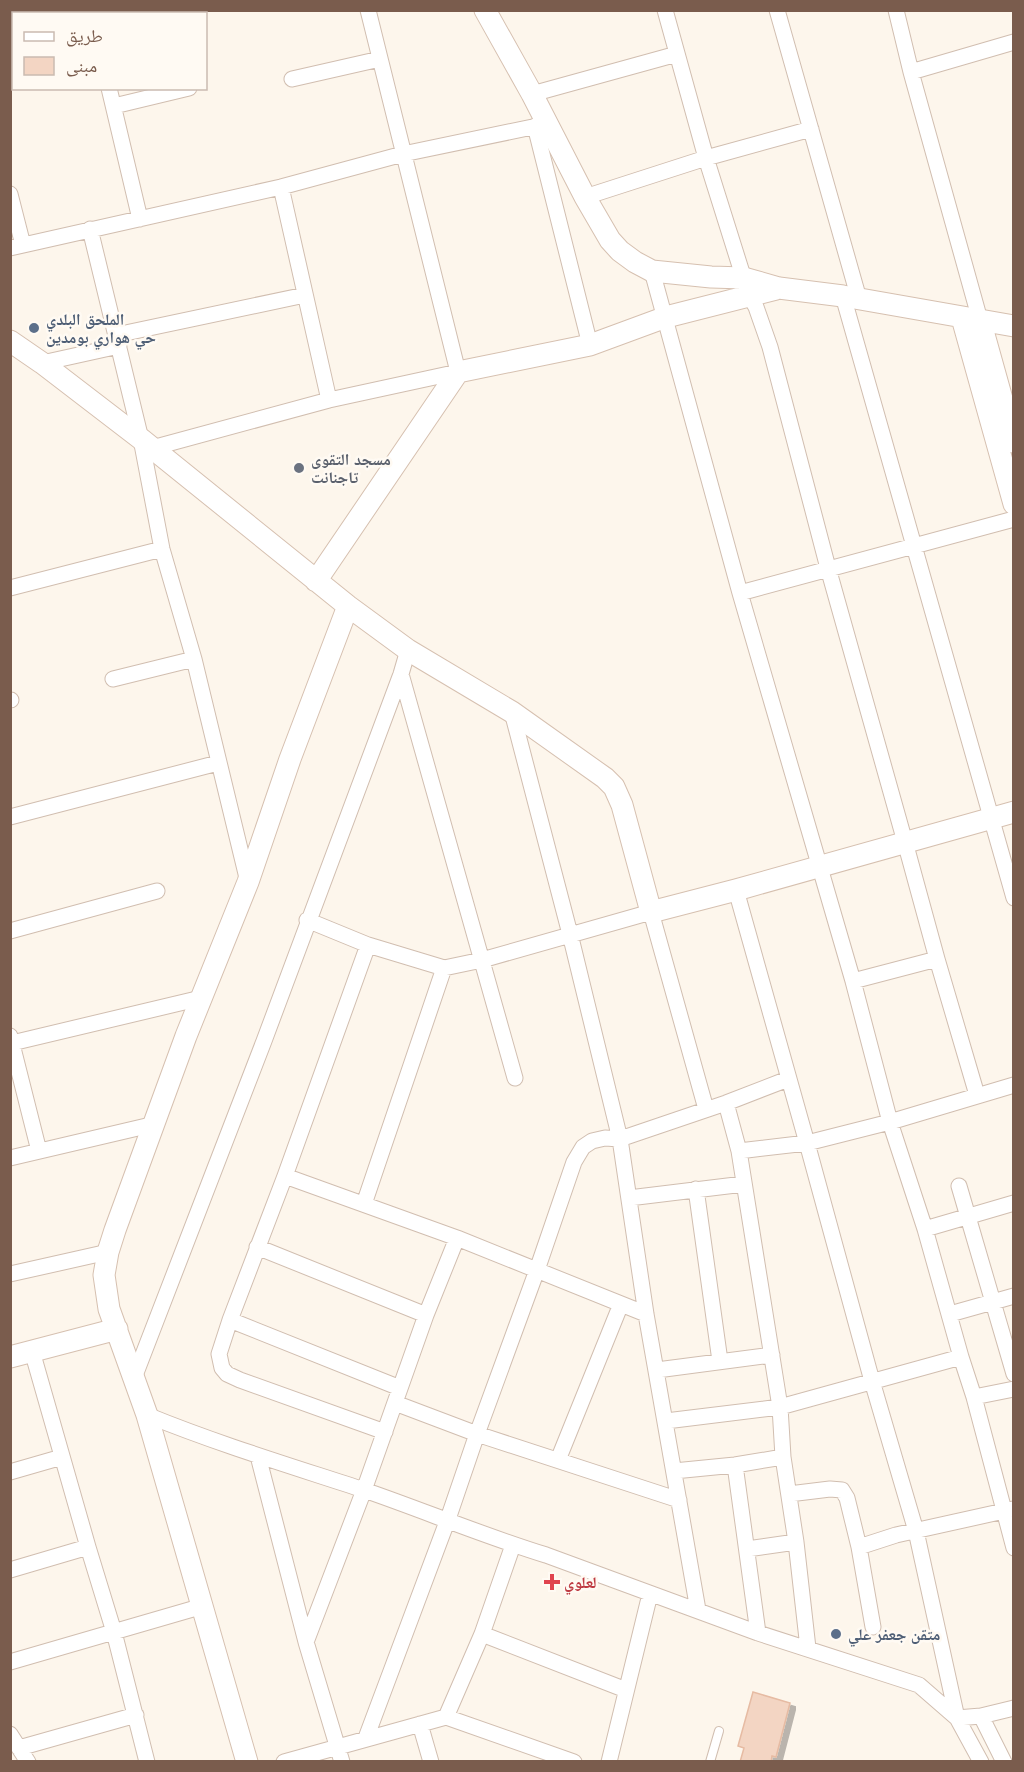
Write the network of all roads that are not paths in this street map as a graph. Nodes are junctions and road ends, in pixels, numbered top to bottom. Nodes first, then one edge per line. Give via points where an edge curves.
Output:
1 (368, 10) edge
2 (485, 10) edge
3 (665, 10) edge
4 (777, 10) edge
5 (896, 10) edge
6 (1014, 42) edge
7 (677, 54) junction
8 (380, 59) junction
9 (911, 72) junction
10 (292, 79) dead end
11 (110, 90) edge
12 (181, 90) edge
13 (532, 94) junction
14 (114, 106) junction
15 (541, 125) junction
16 (811, 129) junction
17 (403, 154) junction
18 (706, 158) junction
19 (281, 187) junction
20 (10, 194) edge
21 (585, 197) junction
22 (140, 219) junction
23 (90, 229) junction
24 (17, 247) edge
25 (652, 271) junction
26 (746, 286) junction
27 (305, 295) junction
28 (851, 298) junction
29 (666, 317) junction
30 (971, 319) junction
31 (1014, 326) edge
32 (117, 340) junction
33 (10, 341) edge
34 (590, 345) junction
35 (42, 363) junction
36 (458, 372) junction
37 (329, 400) junction
38 (1014, 442) edge
39 (146, 443) junction
40 (1014, 504) edge
41 (1014, 519) edge
42 (914, 545) junction
43 (162, 549) junction
44 (828, 568) junction
45 (316, 581) junction
46 (10, 588) edge
47 (740, 593) junction
48 (348, 606) junction
49 (408, 650) junction
50 (194, 659) junction
51 (401, 674) junction
52 (113, 679) dead end
53 (512, 712) junction
54 (218, 763) junction
55 (1014, 812) edge
56 (10, 817) edge
57 (991, 819) junction
58 (905, 842) junction
59 (819, 866) junction
60 (248, 882) junction
61 (736, 890) junction
62 (157, 891) dead end
63 (1014, 898) edge
64 (651, 912) junction
65 (308, 920) junction
66 (10, 931) edge
67 (570, 934) junction
68 (368, 945) junction
69 (937, 959) junction
70 (482, 960) junction
71 (444, 968) junction
72 (853, 981) junction
73 (201, 998) junction
74 (11, 1039) edge
75 (515, 1078) dead end
76 (788, 1079) junction
77 (1014, 1085) edge
78 (977, 1095) junction
79 (726, 1103) junction
80 (706, 1109) junction
81 (890, 1122) junction
82 (155, 1124) junction
83 (620, 1139) junction
84 (807, 1143) junction
85 (739, 1150) junction
86 (39, 1151) junction
87 (10, 1158) edge
88 (285, 1176) junction
89 (744, 1184) junction
90 (959, 1186) dead end
91 (696, 1190) junction
92 (629, 1198) junction
93 (1014, 1203) edge
94 (364, 1204) junction
95 (968, 1216) junction
96 (925, 1229) junction
97 (458, 1238) junction
98 (257, 1246) junction
99 (108, 1252) junction
100 (537, 1270) junction
101 (10, 1274) edge
102 (1014, 1296) edge
103 (991, 1302) junction
104 (621, 1304) junction
105 (426, 1314) junction
106 (646, 1314) junction
107 (950, 1314) junction
108 (230, 1320) junction
109 (117, 1329) junction
110 (32, 1351) junction
111 (772, 1355) junction
112 (10, 1357) edge
113 (961, 1357) junction
114 (720, 1361) junction
115 (657, 1370) junction
116 (1014, 1374) edge
117 (134, 1378) junction
118 (872, 1381) junction
119 (400, 1388) junction
120 (1014, 1389) edge
121 (974, 1397) junction
122 (395, 1403) junction
123 (780, 1407) junction
124 (147, 1415) junction
125 (666, 1421) junction
126 (385, 1432) junction
127 (477, 1434) junction
128 (258, 1456) junction
129 (62, 1457) junction
130 (783, 1457) junction
131 (558, 1460) junction
132 (735, 1465) junction
133 (674, 1471) junction
134 (10, 1472) edge
135 (364, 1490) junction
136 (789, 1494) junction
137 (679, 1500) junction
138 (1009, 1511) edge
139 (448, 1520) junction
140 (916, 1531) junction
141 (796, 1542) junction
142 (513, 1545) junction
143 (88, 1547) junction
144 (859, 1547) junction
145 (1014, 1548) edge
146 (747, 1549) junction
147 (10, 1570) edge
148 (650, 1594) junction
149 (203, 1606) junction
150 (698, 1610) junction
151 (873, 1628) dead end
152 (114, 1632) junction
153 (758, 1633) junction
154 (482, 1634) junction
155 (306, 1642) junction
156 (808, 1648) junction
157 (10, 1662) edge
158 (626, 1690) junction
159 (1014, 1708) edge
160 (136, 1715) junction
161 (981, 1716) junction
162 (446, 1717) junction
163 (957, 1718) junction
164 (420, 1724) junction
165 (719, 1731) dead end
166 (10, 1734) edge
167 (366, 1738) junction
168 (19, 1748) junction
169 (340, 1754) edge
170 (28, 1761) edge
171 (147, 1761) edge
172 (247, 1761) edge
173 (284, 1761) edge
174 (431, 1761) edge
175 (574, 1761) edge
176 (609, 1761) edge
177 (710, 1761) edge
178 (981, 1761) edge
179 (1004, 1761) edge

1 - 8 street
2 - 13 street
3 - 7 street
4 - 16 street
5 - 9 street
6 - 9 street
7 - 13 street
7 - 18 street
8 - 10 street
8 - 17 street
9 - 30 street
11 - 14 street
12 - 14 street
13 - 15 street
14 - 22 street
15 - 17 street
15 - 21 street
15 - 34 street
16 - 18 street
16 - 28 street
17 - 19 street
17 - 36 street
18 - 21 street
18 - 26 street
19 - 22 street
19 - 27 street
20 - 24 street
21 - 25 street via 610,240
22 - 23 street
23 - 24 street
23 - 32 street
25 - 26 street via 711,277
25 - 29 street
26 - 28 street
26 - 29 street
26 - 44 street via 770,347
27 - 32 street
27 - 37 street
28 - 30 street
28 - 42 street
29 - 34 street
29 - 47 street
30 - 31 street
30 - 38 street
30 - 40 street
32 - 35 street
32 - 39 street
33 - 35 street
34 - 36 street
35 - 39 street
36 - 37 street
36 - 45 street
37 - 39 street
39 - 43 street
39 - 45 street
41 - 42 street
42 - 44 street
42 - 57 street
43 - 46 street
43 - 50 street
44 - 47 street
44 - 58 street
45 - 48 street
47 - 59 street
48 - 49 street
48 - 60 street
49 - 51 street
49 - 53 street
50 - 52 street
50 - 54 street
51 - 65 street
51 - 70 street
53 - 64 street via 614,787
53 - 67 street
54 - 56 street
54 - 60 street
55 - 57 street
57 - 58 street
57 - 63 street
58 - 59 street
58 - 69 street
59 - 61 street
59 - 72 street
60 - 73 street
61 - 64 street
61 - 76 street
62 - 66 street
64 - 67 street
64 - 80 street
65 - 68 street
65 - 117 street
67 - 70 street
67 - 83 street
68 - 71 street
68 - 88 street
69 - 72 street
69 - 78 street
70 - 71 street
70 - 75 street
71 - 94 street
72 - 81 street
73 - 74 street
73 - 82 street
74 - 86 street
76 - 79 street
76 - 84 street
77 - 78 street
78 - 81 street
79 - 80 street
79 - 85 street
80 - 83 street
81 - 84 street
81 - 96 street
82 - 86 street
82 - 99 street
83 - 92 street
83 - 100 street via 605,1138 583,1147 574,1162
84 - 85 street
84 - 118 street
85 - 89 street
86 - 87 street
88 - 94 street
88 - 98 street
89 - 91 street
89 - 111 street
90 - 95 street
91 - 92 street
91 - 114 street
92 - 106 street
93 - 95 street
94 - 97 street
95 - 96 street
95 - 103 street
96 - 107 street
97 - 100 street
97 - 105 street
98 - 105 street
98 - 108 street
99 - 101 street
99 - 109 street via 106,1293
100 - 104 street
100 - 127 street
102 - 103 street
103 - 107 street
103 - 116 street
104 - 106 street
104 - 131 street
105 - 119 street
106 - 115 street
107 - 113 street
108 - 119 street
108 - 126 street via 219,1354 227,1374
109 - 110 street
109 - 117 street
110 - 112 street
110 - 129 street
111 - 114 street
111 - 123 street
113 - 118 street
113 - 121 street
114 - 115 street
115 - 125 street
117 - 124 street
118 - 123 street
118 - 140 street
119 - 122 street
120 - 121 street
121 - 138 street
122 - 126 street
122 - 127 street
123 - 125 street
123 - 130 street
124 - 128 street
124 - 149 street
125 - 133 street
126 - 135 street
127 - 131 street
127 - 139 street
128 - 135 street
128 - 155 street
129 - 134 street
129 - 143 street
130 - 132 street
130 - 136 street
131 - 137 street
132 - 133 street
132 - 146 street
133 - 137 street
135 - 139 street
135 - 155 street
136 - 141 street
136 - 144 street via 842,1490
137 - 150 street
138 - 140 street
138 - 145 street
139 - 142 street
139 - 167 street
140 - 144 street
140 - 163 street
141 - 146 street
141 - 156 street
142 - 148 street
142 - 154 street
143 - 147 street
143 - 152 street
144 - 151 street
146 - 153 street
148 - 150 street
148 - 158 street
149 - 152 street
149 - 172 street
150 - 153 street
152 - 157 street
152 - 160 street
153 - 156 street
154 - 158 street
154 - 162 street
155 - 169 street
156 - 163 street via 919,1685
158 - 176 street
159 - 161 street
160 - 168 street
160 - 171 street
161 - 163 street
161 - 179 street
162 - 164 street
162 - 175 street
163 - 178 street
164 - 167 street
164 - 174 street
165 - 177 lane
166 - 168 street
167 - 169 street
168 - 170 street
169 - 173 street

